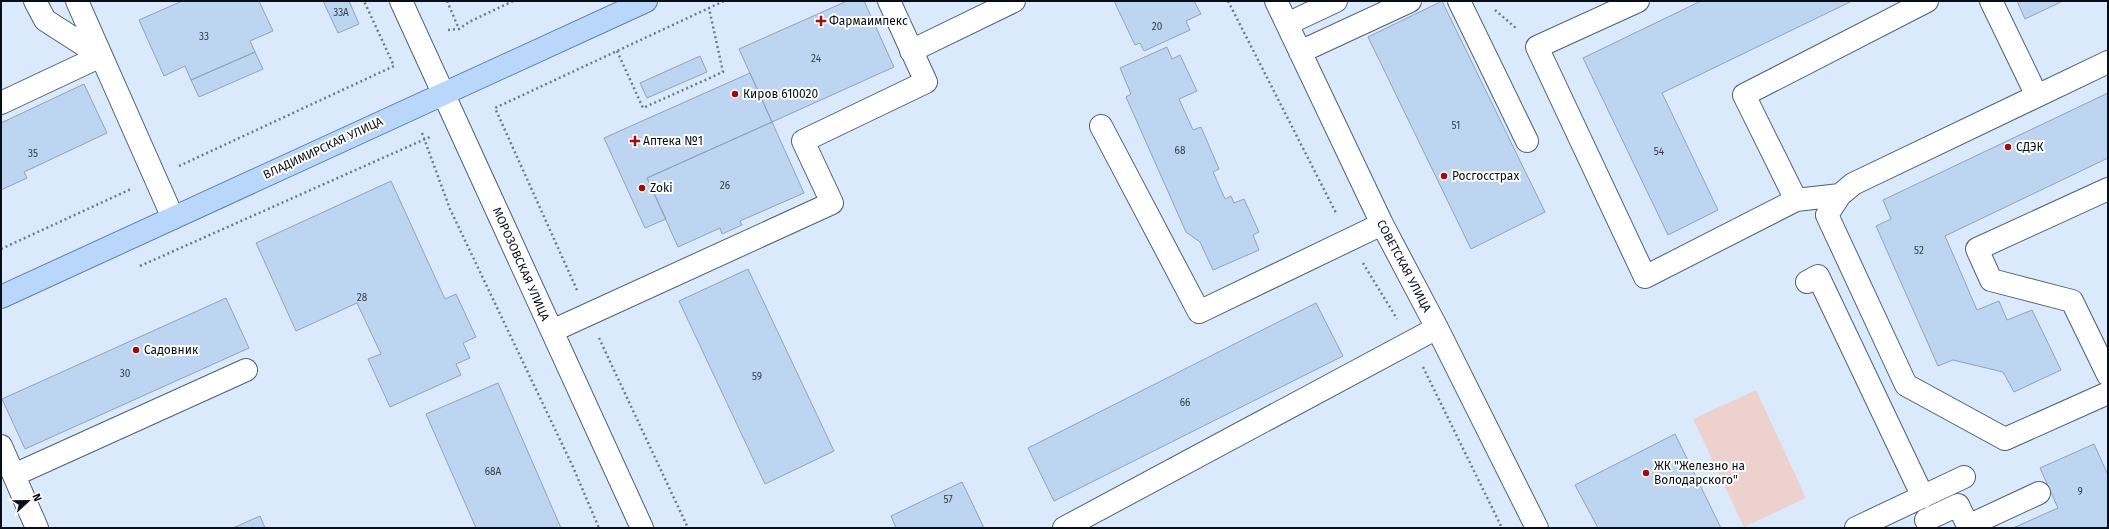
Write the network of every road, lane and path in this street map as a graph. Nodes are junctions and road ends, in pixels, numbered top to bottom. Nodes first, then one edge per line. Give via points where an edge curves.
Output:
1 (35, 1) edge
2 (77, 1) edge
3 (364, 1) edge
4 (401, 1) edge
5 (447, 1) edge
6 (513, 1) edge
7 (646, 1) edge
8 (724, 1) edge
9 (890, 1) edge
10 (1014, 1) edge
11 (1228, 1) edge
12 (1276, 1) edge
13 (1336, 1) edge
14 (1410, 1) edge
15 (1459, 1) edge
16 (1638, 1) edge
17 (1927, 1) edge
18 (1991, 1) edge
19 (1490, 6) dead end
20 (709, 8) junction
21 (1287, 24) junction
22 (459, 29) junction
23 (448, 30) dead end
24 (1537, 47) junction
25 (617, 51) junction
26 (911, 51) junction
27 (1300, 52) junction
28 (101, 56) junction
29 (2108, 62) edge
30 (443, 93) junction
31 (2037, 96) junction
32 (1, 103) edge
33 (495, 108) dead end
34 (1101, 126) dead end
35 (422, 132) dead end
36 (438, 133) dead end
37 (425, 139) junction
38 (1527, 142) dead end
39 (155, 178) junction
40 (2108, 188) edge
41 (1840, 195) junction
42 (1796, 200) junction
43 (173, 218) junction
44 (1382, 224) junction
45 (1350, 240) junction
46 (1, 249) edge
47 (132, 269) dead end
48 (1807, 282) dead end
49 (1, 298) edge
50 (1437, 328) junction
51 (552, 331) junction
52 (1411, 342) junction
53 (246, 370) dead end
54 (2108, 375) edge
55 (2108, 393) edge
56 (1, 446) edge
57 (14, 475) junction
58 (1964, 477) dead end
59 (2039, 493) dead end
60 (1923, 497) junction
61 (1926, 520) dead end
62 (30, 526) edge
63 (1968, 527) edge
64 (599, 528) edge
65 (642, 528) edge
66 (1064, 528) edge
67 (1502, 528) edge
68 (1537, 528) edge
69 (1856, 528) edge

1 - 28 street via 45,20
2 - 28 street
3 - 39 path via 394,66
4 - 30 street, МОРОЗОВСКАЯ УЛИЦА
5 - 22 path
6 - 22 path
7 - 30 main road, ВЛАДИМИРСКАЯ УЛИЦА
8 - 20 path
9 - 26 street
10 - 26 street
11 - 45 path
12 - 21 street, СОВЕТСКАЯ УЛИЦА
13 - 21 street
14 - 27 street
15 - 38 street
16 - 24 street
17 - 42 street via 1744,94
18 - 31 street
19 - 24 path
20 - 25 path
20 - 25 path via 723,72 643,108
21 - 27 street, СОВЕТСКАЯ УЛИЦА
22 - 23 path
24 - 42 street via 1645,277
25 - 33 path
26 - 51 street via 926,82 803,141 832,203
27 - 44 street, СОВЕТСКАЯ УЛИЦА
28 - 32 street
28 - 39 street
29 - 31 street
30 - 43 main road, ВЛАДИМИРСКАЯ УЛИЦА
30 - 51 street, МОРОЗОВСКАЯ УЛИЦА
31 - 41 street via 1853,184
34 - 45 street via 1199,312
35 - 37 path
36 - 37 path
37 - 47 path
37 - 64 path via 450,209 573,467
39 - 43 street
39 - 46 path
40 - 54 street via 1977,248 1991,280 2072,301
41 - 42 street
41 - 55 street via 1827,214 1906,385 2005,439
43 - 49 main road, ВЛАДИМИРСКАЯ УЛИЦА
44 - 45 street
44 - 50 street, СОВЕТСКАЯ УЛИЦА
45 - 52 path
48 - 60 street via 1818,276
50 - 52 street
50 - 68 street, СОВЕТСКАЯ УЛИЦА
51 - 65 street, МОРОЗОВСКАЯ УЛИЦА
52 - 66 street
52 - 67 path
53 - 57 street
56 - 57 street
57 - 62 street
58 - 60 street
59 - 63 street
60 - 69 street
61 - 63 street via 1958,505

